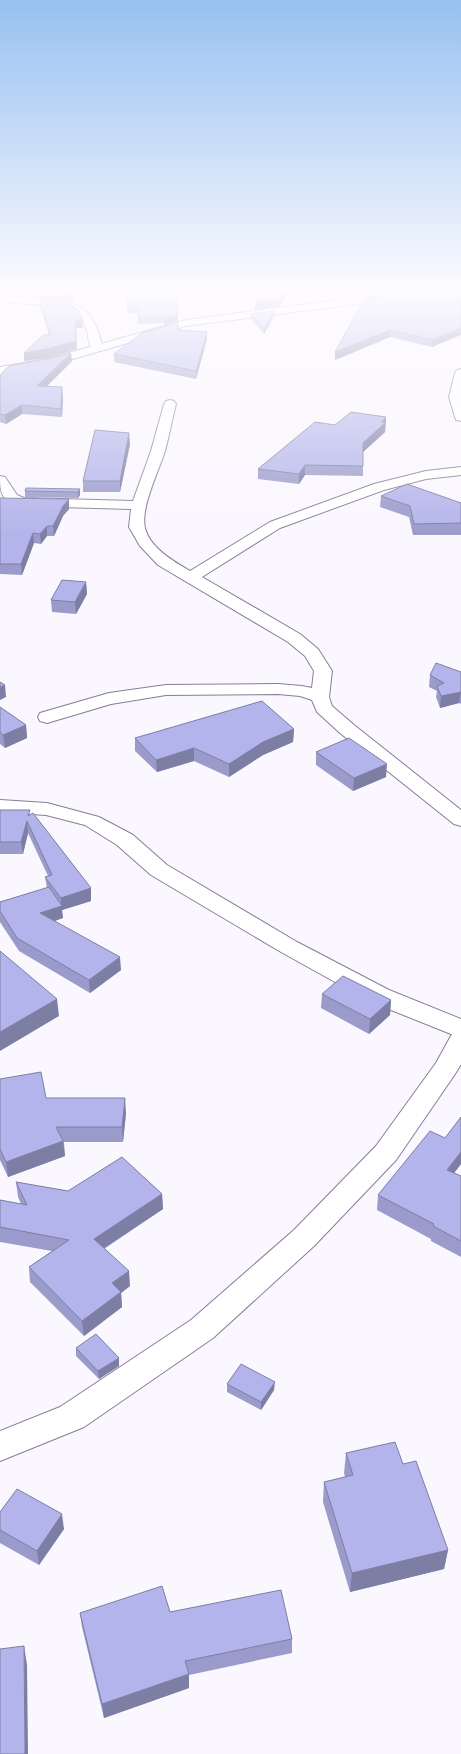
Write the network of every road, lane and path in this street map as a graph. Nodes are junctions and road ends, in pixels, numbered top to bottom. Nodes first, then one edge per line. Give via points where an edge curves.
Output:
1 (461, 373) edge
2 (170, 404) dead end
3 (461, 417) edge
4 (461, 471) edge
5 (0, 480) edge
6 (139, 505) junction
7 (191, 577) junction
8 (320, 697) junction
9 (47, 717) dead end
10 (0, 806) edge
11 (461, 820) edge
12 (461, 1029) edge
13 (461, 1040) edge
14 (0, 1446) edge

1 - 3 street via 456,397
2 - 6 street via 158,452
4 - 7 street via 426,475 379,487 275,525
5 - 6 street via 12,498 22,502
6 - 7 street via 137,527 145,543 164,562
7 - 8 street via 294,638 312,653 322,671
8 - 9 street via 302,691 278,689 166,690 109,698
8 - 11 street via 324,708 347,729
10 - 12 street via 47,809 92,821 125,840 159,870 289,947 380,996
13 - 14 street via 446,1068 386,1153 304,1238 202,1328 72,1417

